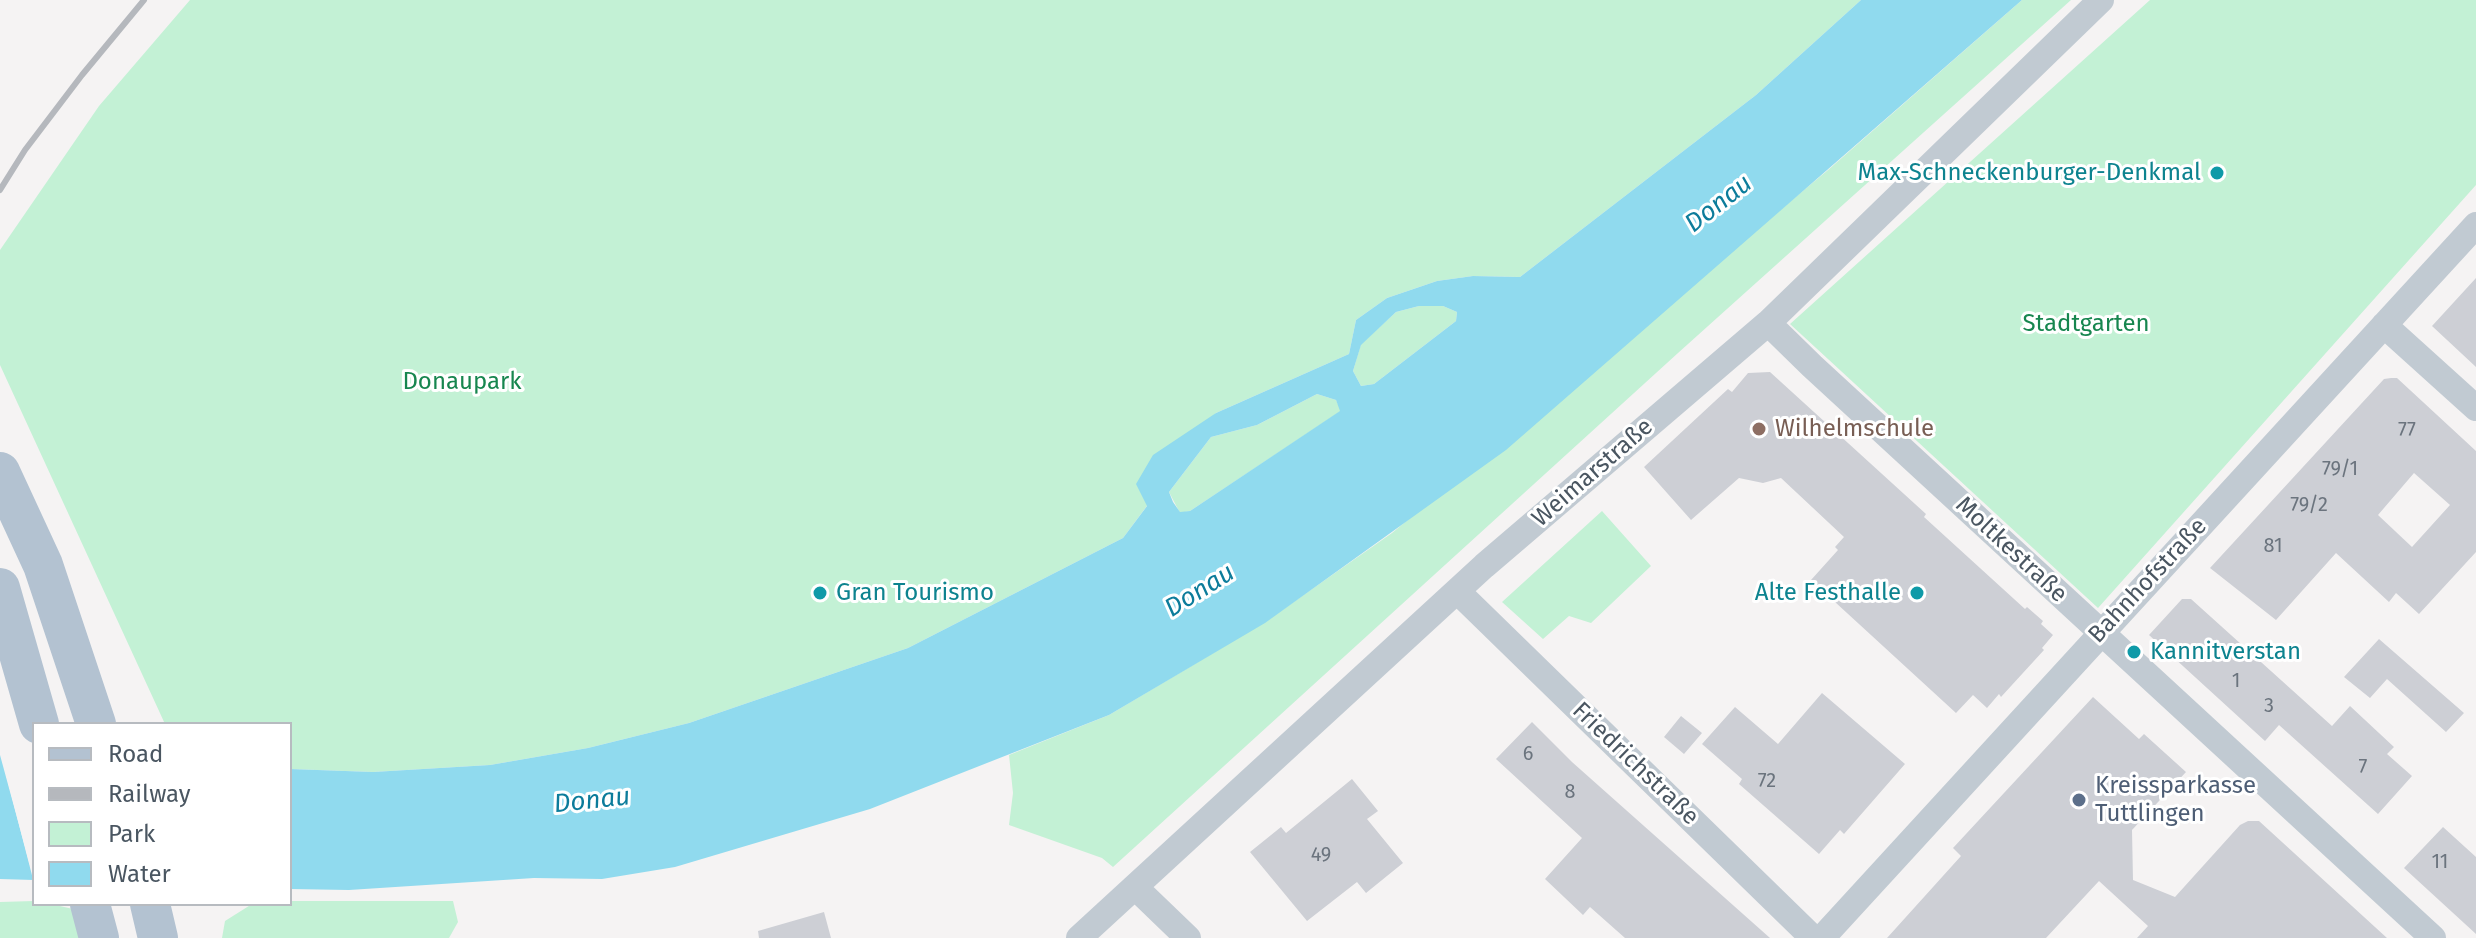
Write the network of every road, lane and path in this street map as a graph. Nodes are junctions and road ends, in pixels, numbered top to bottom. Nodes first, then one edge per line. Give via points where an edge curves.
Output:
1 (2101, 0) edge
2 (2476, 225) edge
3 (1768, 323) junction
4 (2384, 325) junction
5 (2476, 408) edge
6 (0, 472) edge
7 (0, 588) edge
8 (1457, 591) junction
9 (2100, 632) junction
10 (34, 707) edge
11 (95, 722) edge
12 (1136, 888) junction
13 (91, 906) edge
14 (150, 906) edge
15 (99, 938) edge
16 (158, 938) edge
17 (1079, 938) edge
18 (1188, 938) edge
19 (1813, 938) edge
20 (1822, 938) edge
21 (2433, 938) edge

1 - 3 street, Weimarstraße
2 - 4 street, Bahnhofstraße
3 - 8 street, Weimarstraße
3 - 9 street, Moltkestraße
4 - 5 street
4 - 9 street, Bahnhofstraße
6 - 11 main road via 43,565
7 - 10 main road
8 - 12 street, Weimarstraße
8 - 19 street, Friedrichstraße
9 - 20 street, Bahnhofstraße
9 - 21 street, Moltkestraße
12 - 17 street, Weimarstraße
12 - 18 street
13 - 15 main road
14 - 16 main road

